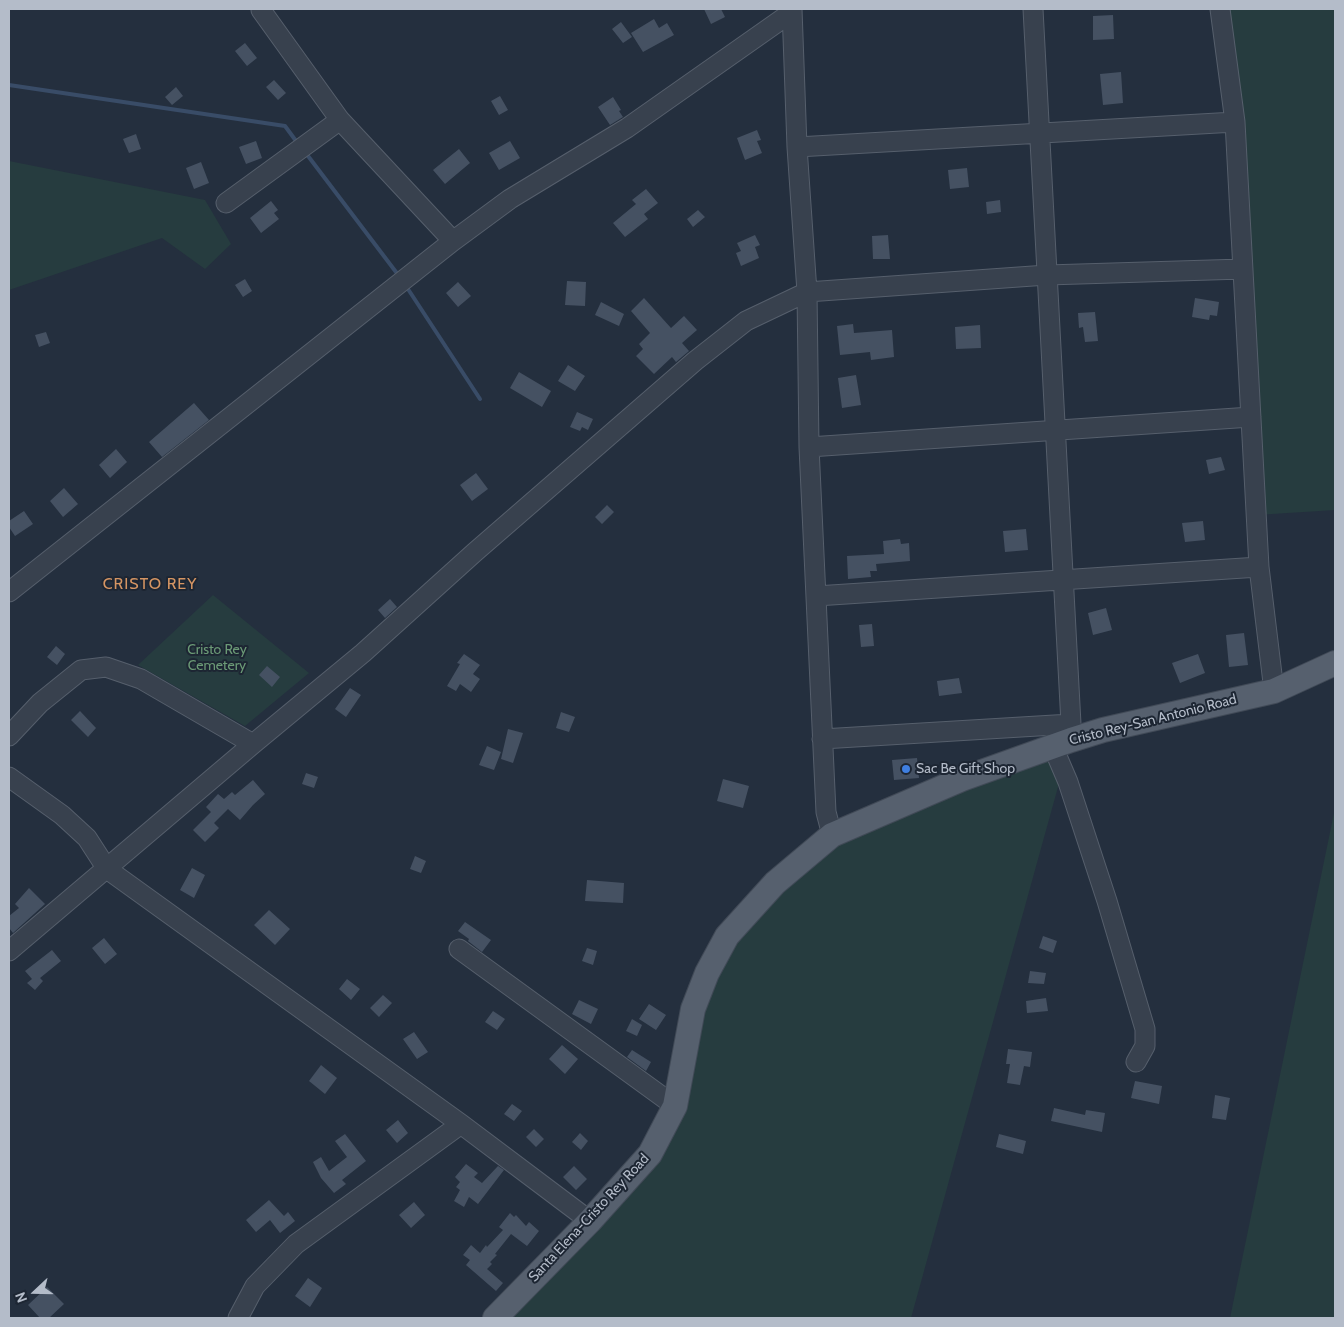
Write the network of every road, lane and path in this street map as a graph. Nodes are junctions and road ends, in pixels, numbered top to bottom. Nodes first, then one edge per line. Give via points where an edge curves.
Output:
1 (1032, 9) edge
2 (1220, 9) edge
3 (261, 10) edge
4 (792, 10) edge
5 (340, 120) junction
6 (1235, 122) junction
7 (1039, 133) junction
8 (797, 147) junction
9 (226, 204) dead end
10 (454, 241) junction
11 (1243, 269) junction
12 (1047, 275) junction
13 (807, 292) junction
14 (1251, 417) junction
15 (1055, 430) junction
16 (809, 448) junction
17 (1259, 567) junction
18 (1063, 581) junction
19 (9, 592) edge
20 (816, 596) junction
21 (1335, 663) edge
22 (1274, 691) junction
23 (9, 736) edge
24 (1065, 737) junction
25 (822, 739) junction
26 (253, 744) junction
27 (9, 777) edge
28 (832, 836) junction
29 (106, 869) junction
30 (460, 949) dead end
31 (9, 951) edge
32 (1136, 1062) dead end
33 (675, 1106) junction
34 (461, 1124) junction
35 (590, 1221) junction
36 (238, 1318) edge
37 (495, 1318) edge

1 - 7 street
2 - 6 street
3 - 5 street
4 - 8 street
4 - 10 street via 627,128 510,199
5 - 9 street
5 - 10 street
6 - 7 street
6 - 11 street
7 - 8 street
7 - 12 street
8 - 13 street
10 - 19 street
11 - 12 street
11 - 14 street
12 - 13 street
12 - 15 street
13 - 16 street
13 - 26 street via 746,321 695,361 364,653
14 - 15 street
14 - 17 street
15 - 16 street
15 - 18 street
16 - 20 street
17 - 18 street
17 - 22 street
18 - 20 street
18 - 24 street
20 - 25 street
21 - 22 main road, Cristo Rey-San Antonio Road
22 - 24 main road, Cristo Rey-San Antonio Road
23 - 26 street via 40,703 81,670 106,667 141,679
24 - 25 street
24 - 28 main road, Cristo Rey-San Antonio Road
24 - 32 street via 1068,782 1146,1029 1145,1046
25 - 28 street via 826,812
26 - 29 street
27 - 29 street via 88,838
28 - 33 main road, Santa Elena-Cristo Rey Road via 775,883 728,936 692,1009
29 - 31 street
29 - 34 street
30 - 33 street
33 - 35 main road, Santa Elena-Cristo Rey Road via 650,1154
34 - 35 street
34 - 36 street via 296,1244 255,1286
35 - 37 main road, Santa Elena-Cristo Rey Road

